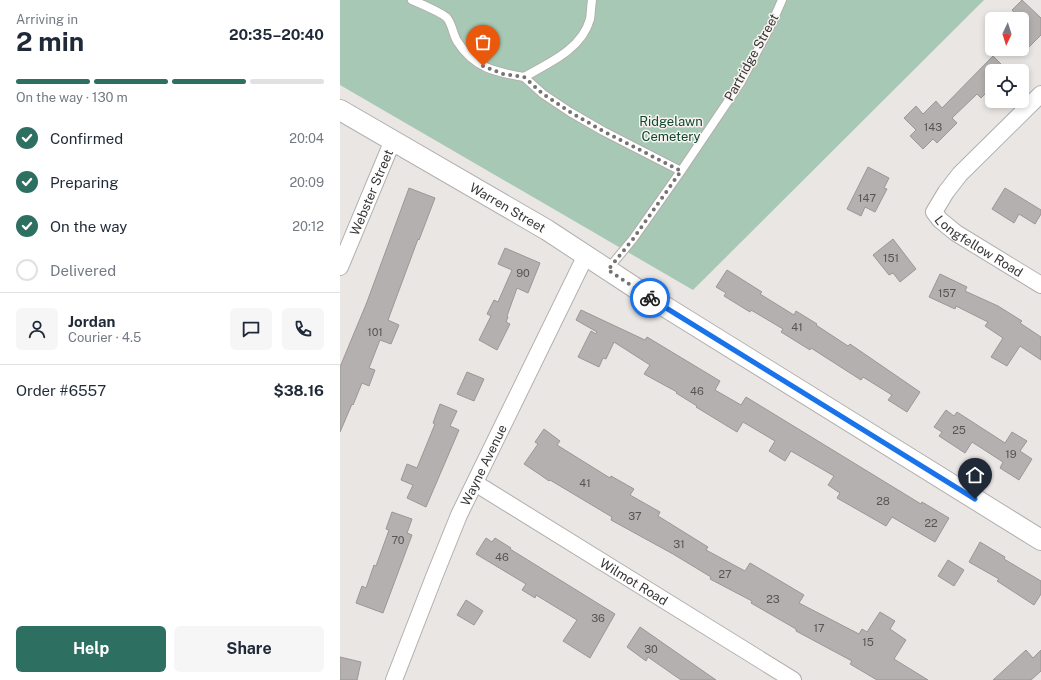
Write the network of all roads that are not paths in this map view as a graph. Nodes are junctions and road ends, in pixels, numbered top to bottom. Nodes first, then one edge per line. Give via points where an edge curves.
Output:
1 (412, 0) edge
2 (592, 0) edge
3 (782, 0) edge
4 (524, 77) junction
5 (1041, 94) edge
6 (340, 110) edge
7 (393, 140) junction
8 (681, 171) junction
9 (586, 255) junction
10 (340, 267) edge
11 (608, 270) junction
12 (1041, 285) edge
13 (475, 483) junction
14 (1041, 540) edge
15 (394, 680) edge
16 (793, 680) edge

1 - 4 lane via 447,18 467,54 483,66 503,74
2 - 4 lane via 590,19 581,38 563,55
3 - 8 lane, Partridge Street via 741,82
4 - 8 lane via 543,94 570,112
5 - 12 street, Longfellow Road via 960,174 934,212 956,233
6 - 7 street, Warren Street
7 - 9 street, Warren Street
7 - 10 street, Webster Street
8 - 11 lane, Partridge Street
9 - 11 street, Warren Street
9 - 13 street, Wayne Avenue
11 - 14 street, Warren Street
13 - 15 street, Wayne Avenue via 436,570
13 - 16 street, Wilmot Road

